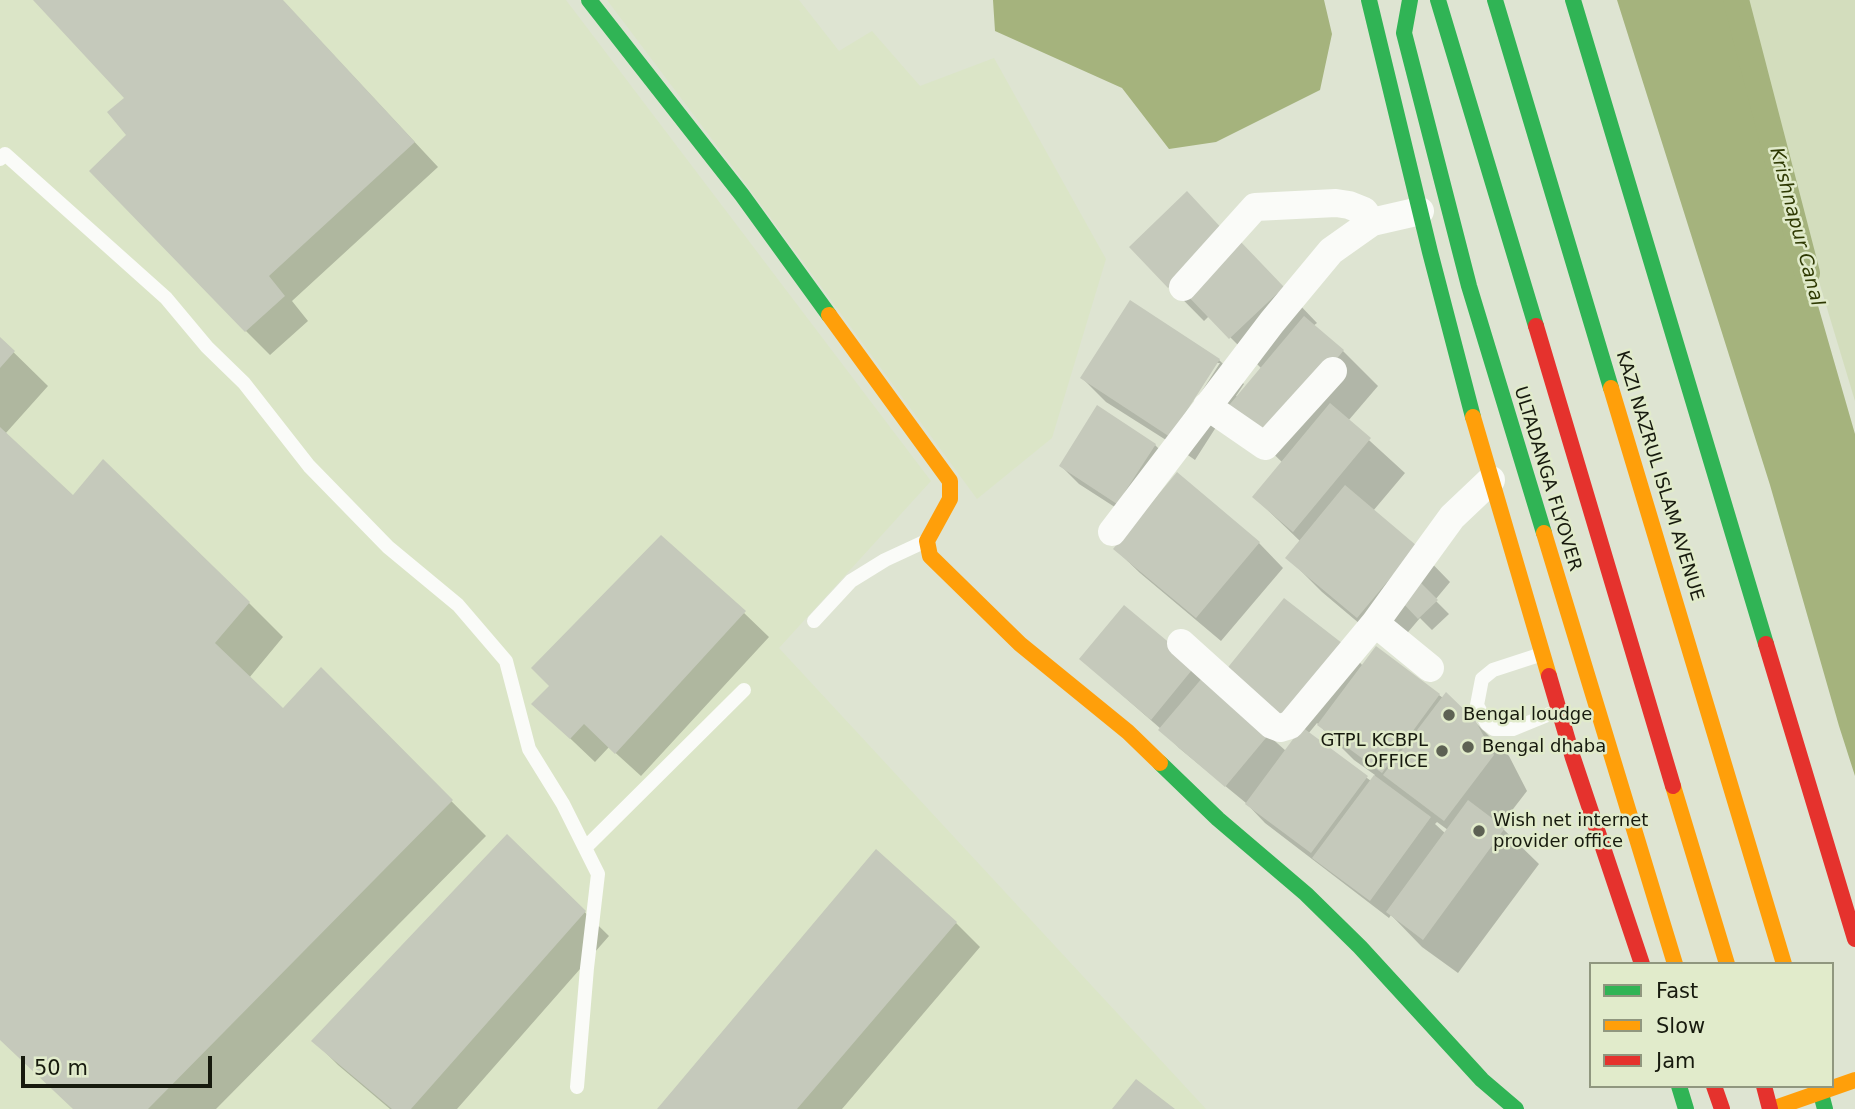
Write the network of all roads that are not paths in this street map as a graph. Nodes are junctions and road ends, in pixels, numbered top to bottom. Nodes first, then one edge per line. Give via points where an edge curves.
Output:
1 (589, 0) edge
2 (1369, 0) edge
3 (1410, 0) edge
4 (1438, 0) edge
5 (1496, 0) edge
6 (1573, 0) edge
7 (0, 159) edge
8 (1420, 211) junction
9 (1372, 222) junction
10 (1183, 287) dead end
11 (1333, 372) dead end
12 (1208, 406) junction
13 (1491, 480) junction
14 (1112, 532) dead end
15 (927, 541) junction
16 (814, 621) dead end
17 (1375, 623) junction
18 (1181, 643) dead end
19 (1542, 654) junction
20 (1430, 668) dead end
21 (744, 690) dead end
22 (1559, 710) junction
23 (585, 848) junction
24 (1855, 939) edge
25 (1641, 962) edge
26 (1674, 962) edge
27 (1726, 962) edge
28 (1783, 962) edge
29 (1855, 1080) edge
30 (1834, 1085) edge
31 (577, 1087) dead end
32 (1680, 1088) edge
33 (1715, 1088) edge
34 (1765, 1088) edge
35 (1819, 1089) edge
36 (1516, 1109) edge
37 (1686, 1109) edge
38 (1722, 1109) edge
39 (1771, 1109) edge
40 (1825, 1109) edge

1 - 15 main road via 742,195 950,481 950,499
2 - 8 main road
3 - 26 main road, ULTADANGA FLYOVER via 1404,33 1469,286
4 - 27 main road
5 - 28 main road, KAZI NAZRUL ISLAM AVENUE
6 - 24 main road
7 - 23 lane via 5,154 166,298 244,383 309,466 388,547 458,605 506,661 529,749
8 - 9 street
8 - 13 main road
9 - 10 street via 1364,211 1336,203 1255,207
9 - 12 street via 1331,251
11 - 12 street via 1265,446
12 - 14 street
13 - 17 street via 1452,517
13 - 19 main road
15 - 16 lane via 851,581
15 - 36 main road via 930,556 1020,644 1128,733 1306,894 1482,1080
17 - 18 street via 1290,725 1280,728 1272,726
17 - 20 street
19 - 22 main road
19 - 22 lane via 1493,670 1482,679 1477,705 1494,729 1513,729
21 - 23 lane
22 - 25 main road
23 - 31 lane via 598,874
29 - 30 main road
32 - 37 main road
33 - 38 main road
34 - 39 main road
35 - 39 main road
35 - 40 main road

